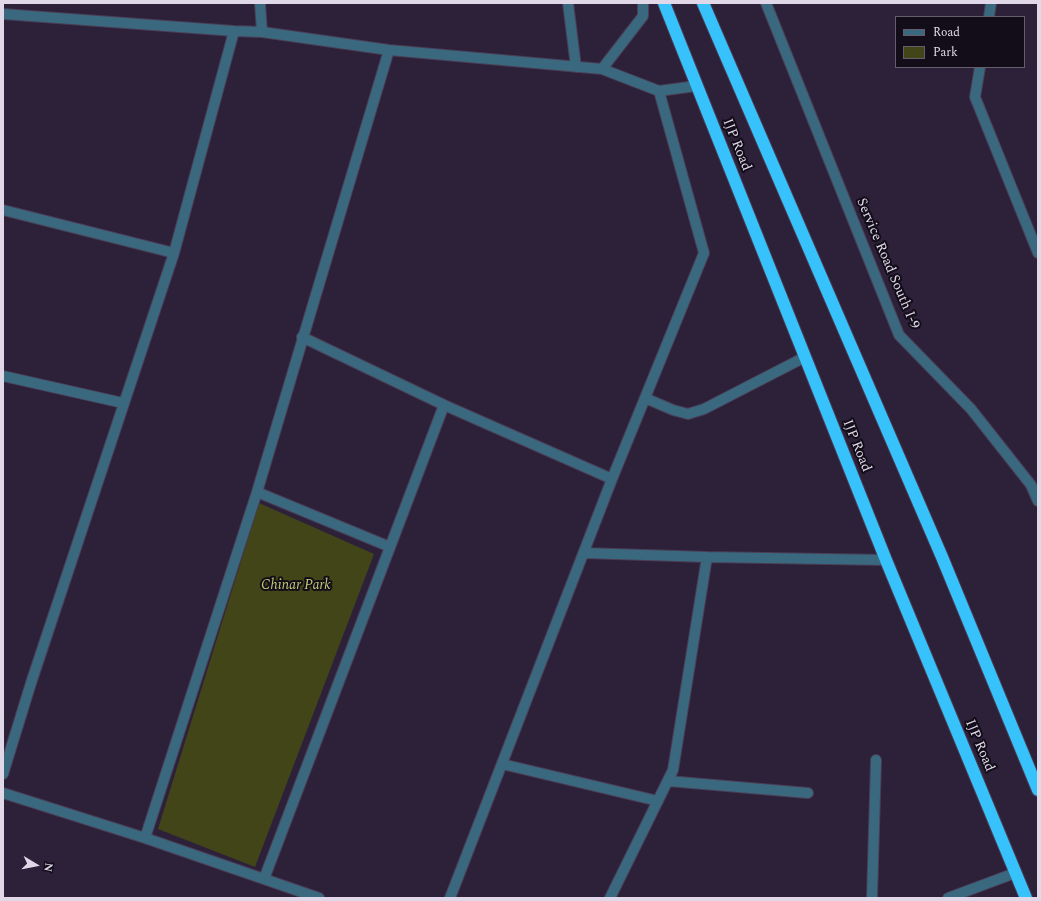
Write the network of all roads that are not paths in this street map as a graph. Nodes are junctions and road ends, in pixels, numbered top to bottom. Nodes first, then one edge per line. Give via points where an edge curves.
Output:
1 (260, 3) edge
2 (568, 3) edge
3 (643, 3) edge
4 (664, 3) edge
5 (703, 3) edge
6 (766, 3) edge
7 (992, 3) edge
8 (3, 14) edge
9 (989, 16) edge
10 (234, 32) junction
11 (262, 32) junction
12 (389, 50) junction
13 (576, 66) junction
14 (980, 68) edge
15 (602, 69) junction
16 (696, 86) junction
17 (658, 91) junction
18 (3, 210) edge
19 (174, 252) junction
20 (1038, 253) edge
21 (302, 337) junction
22 (804, 356) junction
23 (3, 376) edge
24 (645, 398) junction
25 (123, 403) junction
26 (444, 405) junction
27 (612, 480) junction
28 (257, 492) junction
29 (1038, 501) edge
30 (390, 547) junction
31 (584, 553) junction
32 (707, 557) junction
33 (886, 560) junction
34 (876, 760) dead end
35 (502, 764) junction
36 (3, 774) edge
37 (668, 781) junction
38 (1038, 790) edge
39 (3, 793) edge
40 (808, 793) dead end
41 (658, 801) junction
42 (145, 838) junction
43 (1015, 873) junction
44 (264, 879) junction
45 (319, 898) edge
46 (450, 898) edge
47 (610, 898) edge
48 (872, 898) edge
49 (948, 898) edge
50 (1026, 898) edge

1 - 11 street
2 - 13 street
3 - 15 street via 643,16
4 - 16 highway, IJP Road
5 - 38 highway, IJP Road via 942,557
6 - 29 street, Service Road South I-9 via 899,335 971,409 1031,485
7 - 9 street
8 - 10 street
10 - 11 street
10 - 19 street
11 - 12 street
12 - 13 street
12 - 21 street
13 - 15 street
14 - 20 street via 975,97
15 - 17 street
16 - 17 street
16 - 22 highway, IJP Road
17 - 24 street via 704,253
18 - 19 street
19 - 25 street
21 - 26 street
21 - 28 street
22 - 24 street via 704,409 688,414
22 - 33 highway, IJP Road
23 - 25 street
24 - 27 street
25 - 36 street
26 - 27 street
26 - 30 street
27 - 31 street
28 - 30 street
28 - 42 street
30 - 44 street
31 - 32 street
31 - 35 street
32 - 33 street
32 - 37 street via 673,770
33 - 43 highway, IJP Road
34 - 48 street
35 - 41 street
35 - 46 street
37 - 40 street
37 - 41 street
39 - 42 street
41 - 47 street
42 - 44 street
43 - 49 street
43 - 50 highway, IJP Road
44 - 45 street

